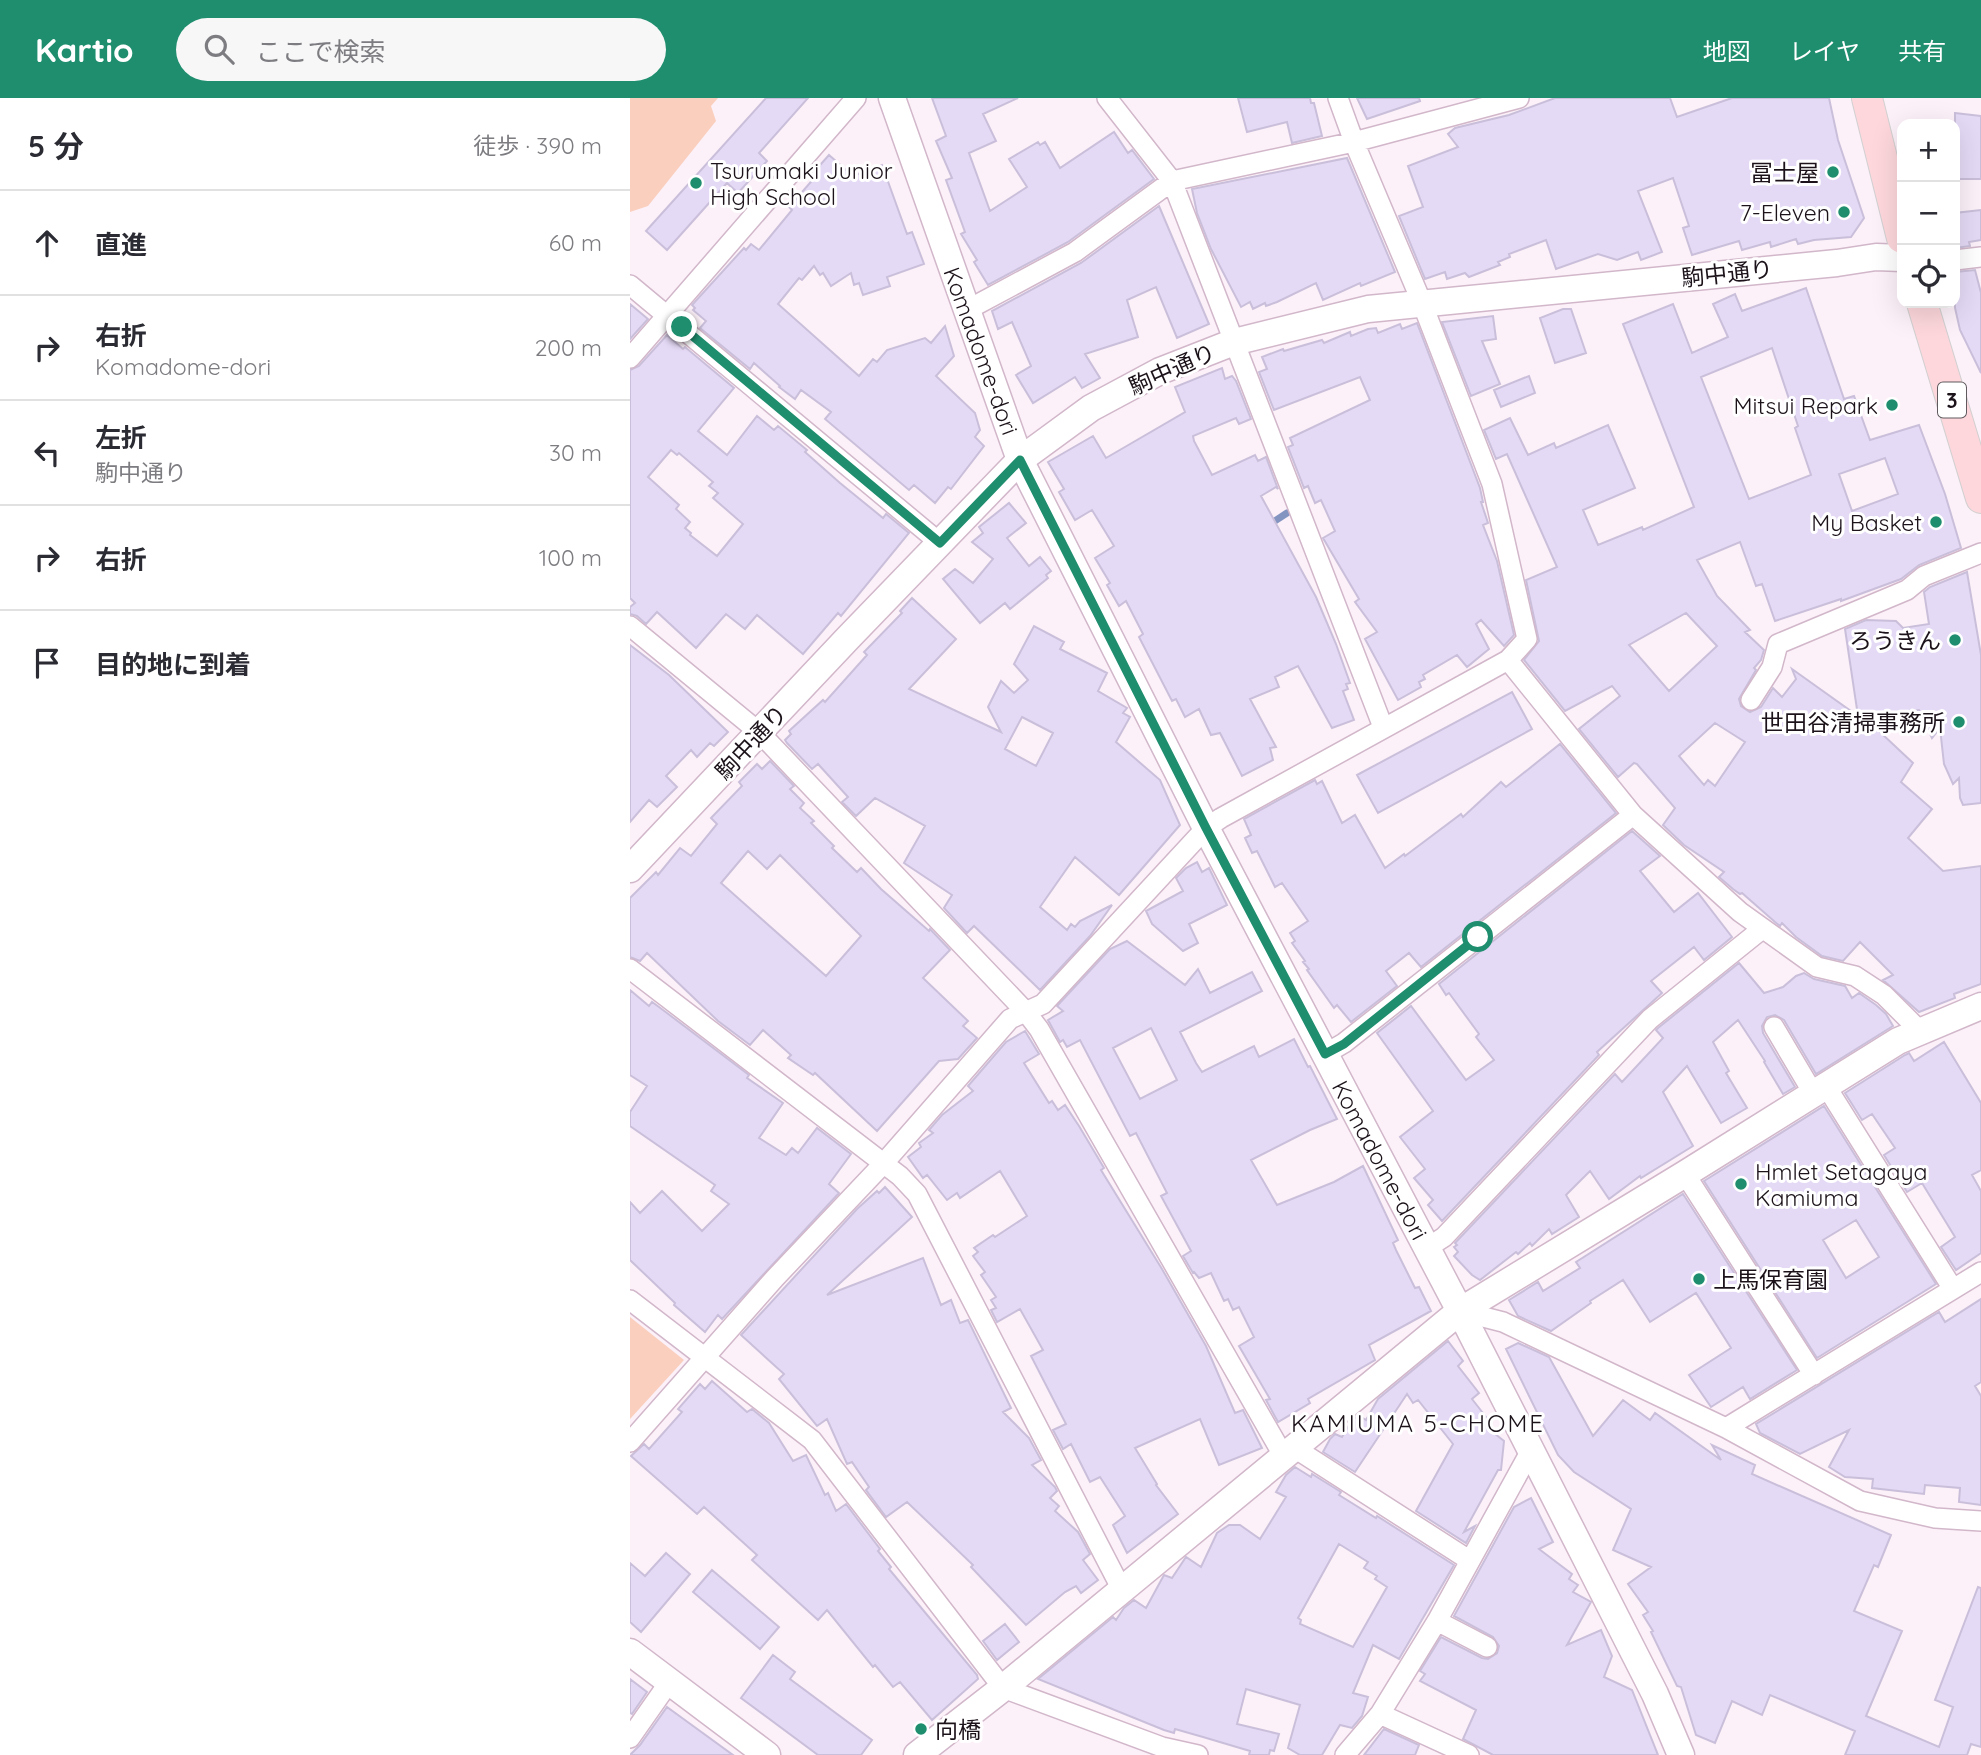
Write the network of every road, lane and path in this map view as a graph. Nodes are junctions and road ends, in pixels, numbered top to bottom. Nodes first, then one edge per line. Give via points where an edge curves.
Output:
1 (856, 98) edge
2 (892, 98) edge
3 (1107, 98) edge
4 (1338, 98) edge
5 (1519, 98) edge
6 (1867, 98) edge
7 (1354, 142) junction
8 (1172, 181) junction
9 (1897, 218) edge
10 (1981, 257) edge
11 (1897, 258) edge
12 (1960, 259) edge
13 (630, 285) edge
14 (1422, 303) junction
15 (1924, 308) edge
16 (967, 310) junction
17 (668, 316) junction
18 (1234, 342) junction
19 (630, 358) edge
20 (1020, 460) junction
21 (1981, 498) edge
22 (940, 543) junction
23 (1981, 553) edge
24 (630, 626) edge
25 (1508, 660) junction
26 (1751, 700) dead end
27 (1383, 727) junction
28 (760, 733) junction
29 (1633, 815) junction
30 (1206, 828) junction
31 (630, 869) edge
32 (1762, 929) junction
33 (630, 969) edge
34 (1981, 1006) edge
35 (1026, 1012) junction
36 (1774, 1027) dead end
37 (1920, 1031) junction
38 (1325, 1054) junction
39 (1820, 1089) junction
40 (883, 1164) junction
41 (1685, 1174) junction
42 (1427, 1248) junction
43 (1981, 1272) edge
44 (1953, 1289) junction
45 (630, 1300) edge
46 (1460, 1311) junction
47 (706, 1359) junction
48 (1814, 1376) junction
49 (1726, 1429) junction
50 (630, 1443) edge
51 (1288, 1451) junction
52 (1531, 1452) junction
53 (1981, 1521) edge
54 (1469, 1560) junction
55 (1121, 1588) junction
56 (1437, 1620) junction
57 (1487, 1647) dead end
58 (630, 1651) edge
59 (670, 1682) junction
60 (1003, 1688) junction
61 (1380, 1714) junction
62 (630, 1738) edge
63 (767, 1755) edge
64 (917, 1755) edge
65 (1198, 1755) edge
66 (1345, 1755) edge
67 (1469, 1755) edge
68 (1681, 1755) edge

1 - 17 street
2 - 16 street, Komadome-dori
3 - 8 street
4 - 7 street
5 - 7 street
6 - 9 main road
7 - 8 street
7 - 14 street
8 - 16 street via 1075,252
8 - 18 street
10 - 12 street
11 - 14 street, 駒中通り
13 - 17 street
14 - 18 street, 駒中通り via 1368,309
14 - 25 street via 1492,484 1527,639
15 - 21 main road, 3
16 - 20 street, Komadome-dori
17 - 19 street
17 - 22 street
18 - 20 street, 駒中通り via 1191,357 1109,398
18 - 27 street
20 - 22 street, 駒中通り
20 - 30 street, Komadome-dori
22 - 28 street, 駒中通り
23 - 26 street via 1778,644 1772,667
24 - 28 street
25 - 27 street
25 - 29 street
27 - 30 street
28 - 31 street, 駒中通り
28 - 35 street
29 - 32 street
29 - 38 street via 1344,1044
30 - 35 street via 1043,1003
30 - 38 street, Komadome-dori
32 - 37 street via 1816,967 1855,976 1884,995
32 - 42 street via 1650,1019 1444,1237
33 - 40 street
34 - 37 street
35 - 40 street via 1010,1019
35 - 51 street
36 - 39 street
37 - 39 street
38 - 42 street, Komadome-dori
39 - 41 street
39 - 44 street
40 - 47 street
40 - 55 street via 917,1194
41 - 46 street
41 - 48 street
42 - 46 street, Komadome-dori
43 - 44 street
44 - 48 street
45 - 47 street
46 - 49 street via 1503,1322
46 - 51 street
46 - 52 street, Komadome-dori
47 - 50 street
47 - 60 street via 812,1440
48 - 49 street
49 - 53 street via 1860,1501 1935,1518
51 - 54 street
51 - 55 street
52 - 54 street
52 - 68 street, Komadome-dori
54 - 56 street
55 - 60 street
56 - 57 street
56 - 61 street
58 - 59 street
59 - 62 street
59 - 63 street
60 - 64 street
60 - 65 street via 1162,1747
61 - 66 street
61 - 67 street

